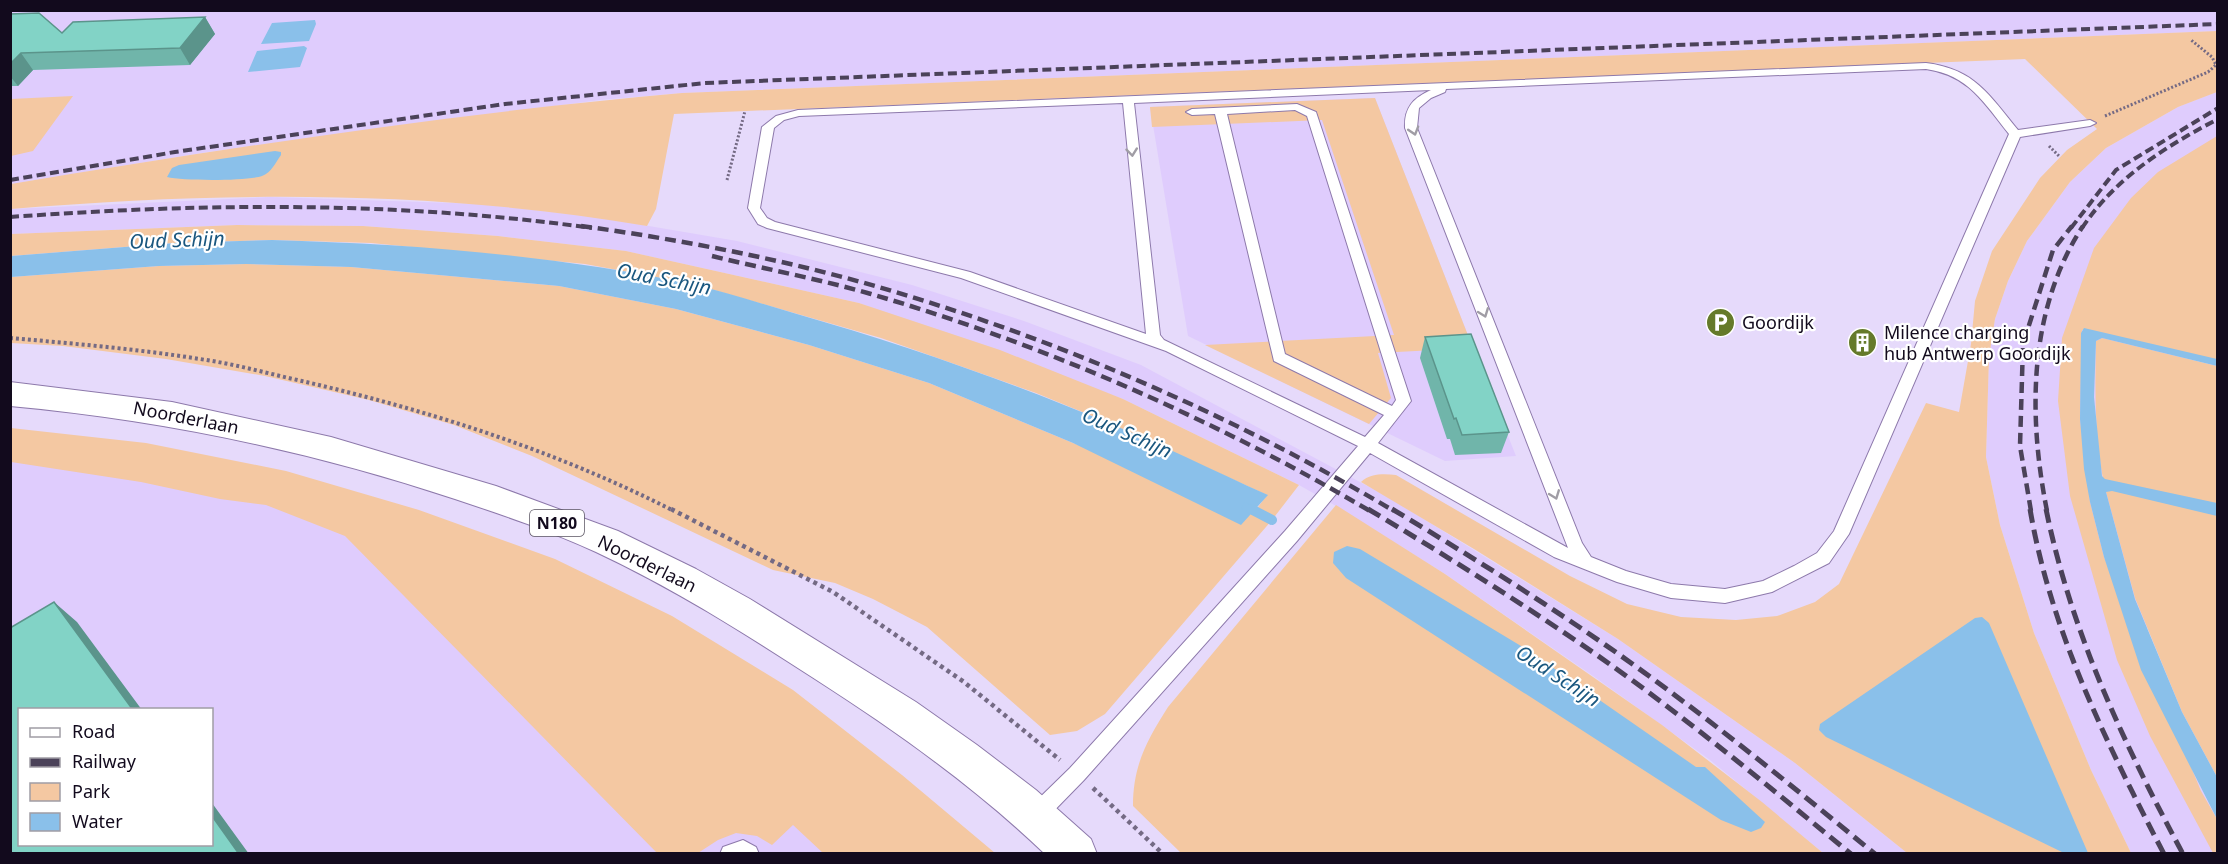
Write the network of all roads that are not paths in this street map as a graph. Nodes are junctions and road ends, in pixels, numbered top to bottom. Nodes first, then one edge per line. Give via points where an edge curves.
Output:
1 (1461, 86) junction
2 (1135, 99) junction
3 (1220, 110) junction
4 (1192, 112) dead end
5 (2090, 123) road end
6 (2015, 134) junction
7 (1160, 345) junction
8 (10, 394) edge
9 (1394, 413) junction
10 (1367, 444) junction
11 (1586, 563) junction
12 (1036, 816) junction
13 (730, 854) edge
14 (749, 854) edge
15 (1076, 854) edge

1 - 2 lane
1 - 6 lane via 1936,67 1958,73 1974,83
1 -> 11 lane via 1426,95 1415,104 1410,116 1412,128 1575,546
2 -> 7 lane via 1128,101 1127,106 1153,336
2 - 7 lane via 789,115 768,127 754,208 762,221 771,225 965,275
3 - 4 lane
3 - 9 lane via 1280,357
3 - 9 lane via 1298,107 1312,114 1404,400
5 - 6 lane
6 - 11 lane via 1841,534 1823,558 1766,587 1725,596 1671,591
7 - 10 lane
8 - 12 main road, Noorderlaan / N180 via 84,400 216,422 362,457 501,500 629,552 761,624 911,720
9 - 10 lane
10 - 11 lane
10 - 12 lane via 1291,536
12 - 15 main road, Noorderlaan / N180
13 - 14 lane via 743,850

